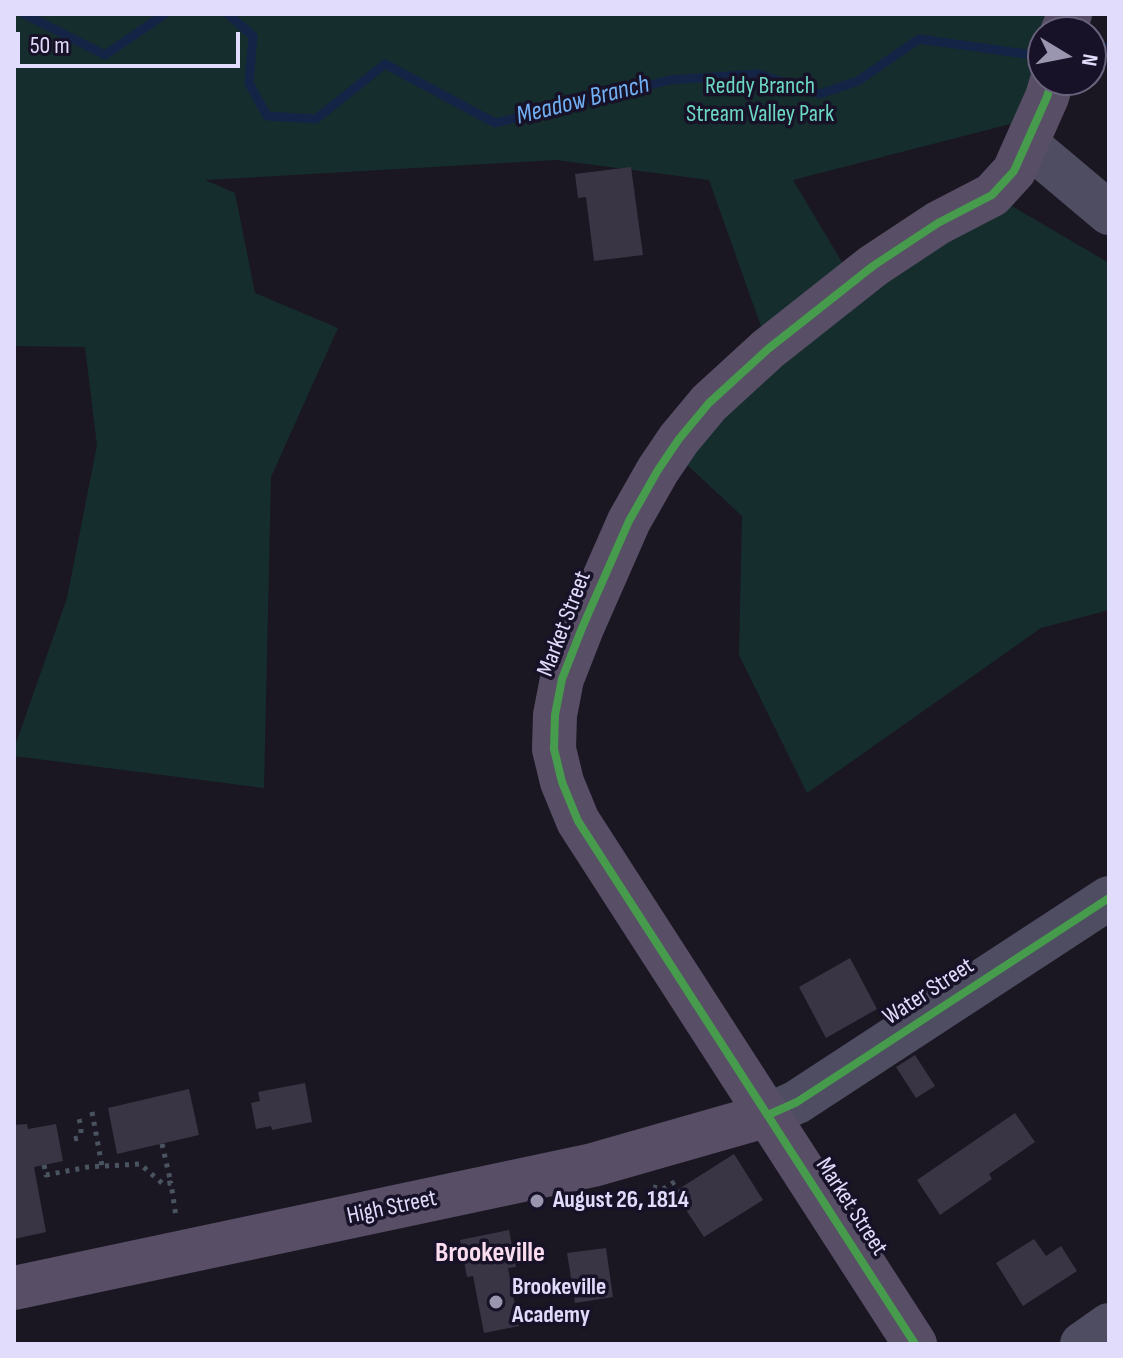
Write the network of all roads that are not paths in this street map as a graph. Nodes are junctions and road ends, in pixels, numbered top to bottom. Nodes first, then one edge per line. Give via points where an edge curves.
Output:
1 (1047, 96) edge
2 (1027, 144) junction
3 (1109, 213) edge
4 (1109, 898) edge
5 (768, 1115) junction
6 (14, 1288) edge
7 (1109, 1325) edge
8 (915, 1344) edge
9 (1082, 1344) edge

1 - 2 main road, Market Street
2 - 3 street
2 - 5 main road, Market Street via 1014,171 992,195 873,266 709,403 672,449 629,521 562,679 554,749 578,821
4 - 5 street, Water Street via 797,1102
5 - 6 main road, High Street via 593,1165
5 - 8 main road, Market Street
7 - 9 street

